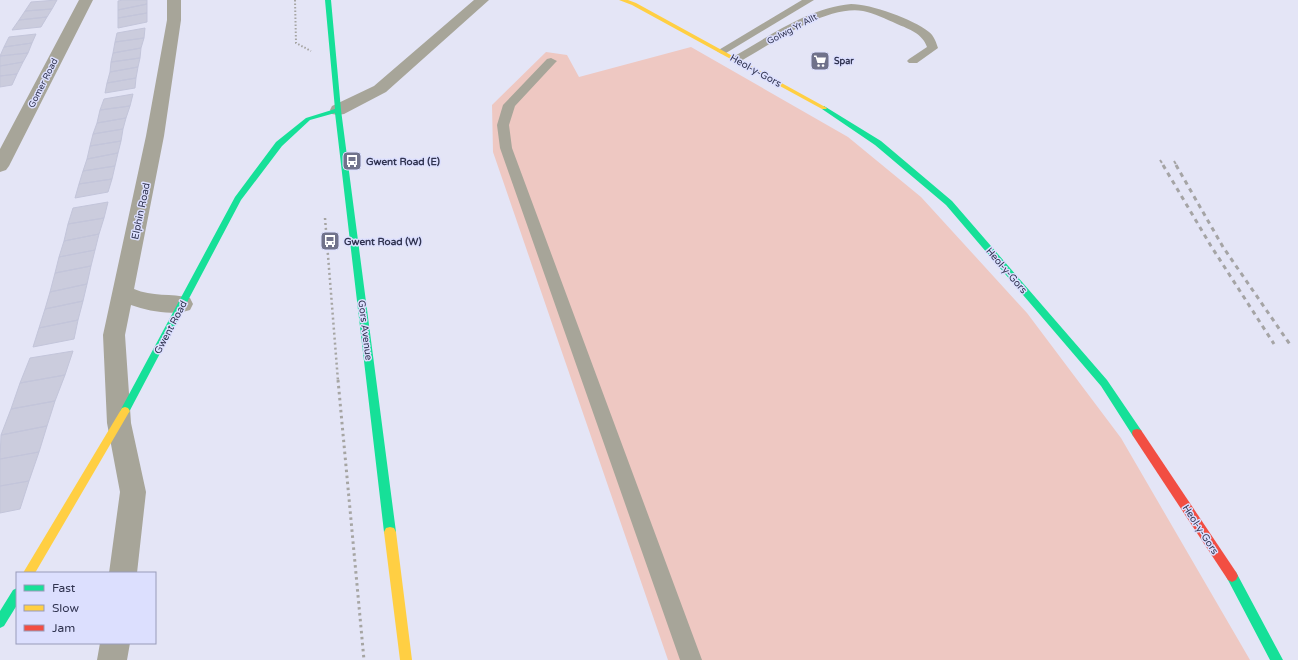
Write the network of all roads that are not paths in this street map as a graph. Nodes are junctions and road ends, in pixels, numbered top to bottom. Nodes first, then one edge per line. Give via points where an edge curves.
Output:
1 (86, 0) edge
2 (174, 0) edge
3 (328, 0) edge
4 (482, 0) edge
5 (809, 0) edge
6 (633, 1) edge
7 (722, 51) junction
8 (736, 59) junction
9 (551, 61) dead end
10 (913, 61) dead end
11 (338, 110) junction
12 (0, 166) edge
13 (123, 293) junction
14 (182, 304) junction
15 (119, 423) junction
16 (30, 572) edge
17 (123, 572) edge
18 (16, 596) edge
19 (0, 622) edge
20 (115, 644) edge
21 (112, 660) edge
22 (406, 660) edge
23 (690, 660) edge
24 (1277, 660) edge

1 - 12 street, Gomer Road
2 - 13 street, Elphin Road via 174,20 155,136
3 - 11 street, Gors Avenue
4 - 11 street via 380,89
5 - 7 lane
6 - 7 street, Heol-y-Gors
7 - 8 street, Heol-y-Gors
8 - 10 lane, Golwg Yr Allt via 812,17 847,8 863,8 876,11 924,33 932,48
8 - 24 street, Heol-y-Gors via 817,103 878,142 949,203 1104,382 1228,570
9 - 23 lane via 509,105 503,124 506,148
11 - 14 street, Gwent Road via 308,119 279,144 238,199
11 - 22 street, Gors Avenue
13 - 14 street via 139,301
13 - 15 street, Elphin Road via 114,335
14 - 15 street, Gwent Road
15 - 16 street, Gwent Road
15 - 17 street, Elphin Road via 132,492
18 - 19 street
20 - 21 street

